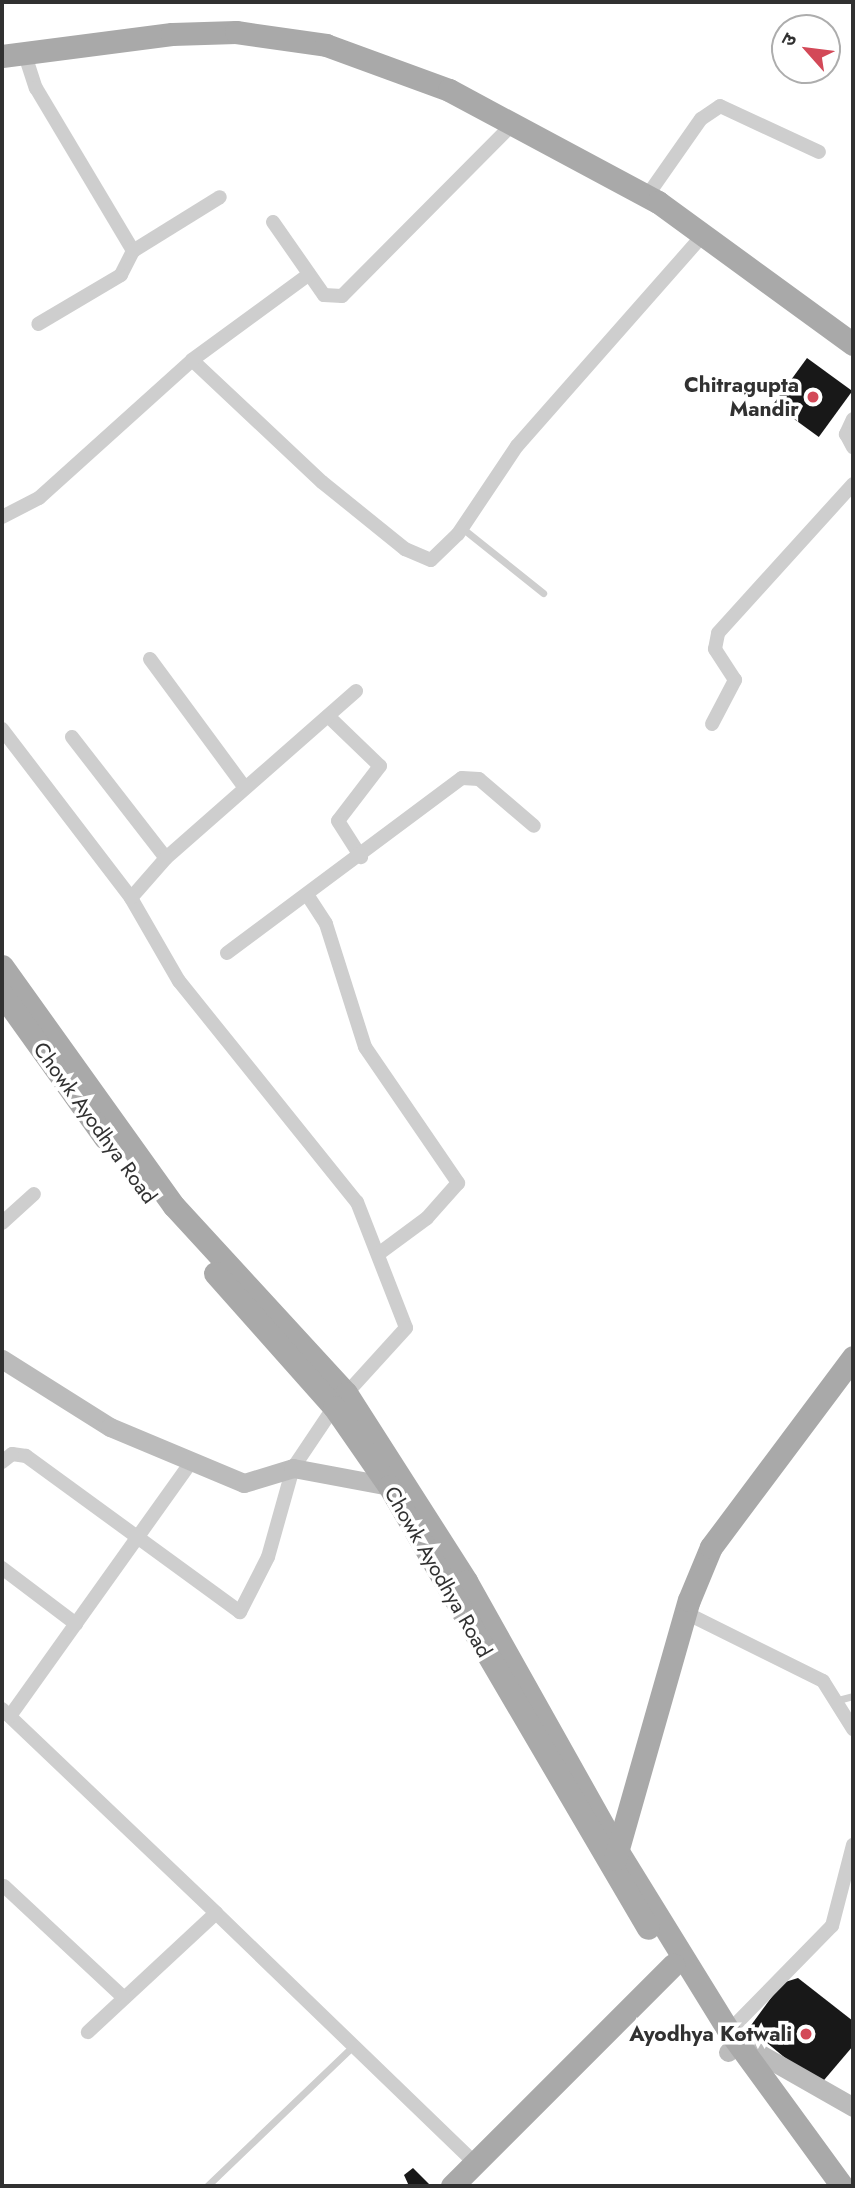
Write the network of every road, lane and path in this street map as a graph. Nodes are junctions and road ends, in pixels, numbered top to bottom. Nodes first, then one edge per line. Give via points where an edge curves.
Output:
1 (13, 54) edge
2 (513, 124) junction
3 (819, 152) dead end
4 (647, 196) junction
5 (220, 197) dead end
6 (273, 222) dead end
7 (704, 235) junction
8 (133, 251) junction
9 (308, 275) junction
10 (38, 324) dead end
11 (853, 344) edge
12 (192, 360) junction
13 (853, 419) edge
14 (853, 447) edge
15 (853, 484) edge
16 (2, 517) edge
17 (462, 528) junction
18 (543, 593) dead end
19 (150, 659) dead end
20 (356, 691) dead end
21 (328, 716) junction
22 (712, 724) dead end
23 (2, 729) edge
24 (72, 737) dead end
25 (245, 788) junction
26 (534, 826) dead end
27 (361, 857) junction
28 (166, 858) junction
29 (308, 896) junction
30 (131, 898) junction
31 (227, 953) dead end
32 (2, 966) edge
33 (2, 994) edge
34 (34, 1194) dead end
35 (2, 1223) edge
36 (381, 1252) junction
37 (853, 1357) edge
38 (2, 1359) edge
39 (340, 1400) junction
40 (2, 1462) edge
41 (191, 1462) junction
42 (293, 1468) junction
43 (389, 1486) junction
44 (139, 1536) junction
45 (2, 1568) edge
46 (686, 1613) junction
47 (76, 1624) junction
48 (853, 1696) edge
49 (838, 1700) junction
50 (6, 1712) edge
51 (853, 1729) edge
52 (853, 1845) edge
53 (617, 1850) junction
54 (611, 1872) junction
55 (3, 1886) edge
56 (216, 1913) junction
57 (673, 1965) junction
58 (124, 1997) junction
59 (88, 2032) dead end
60 (731, 2042) junction
61 (354, 2045) junction
62 (853, 2107) edge
63 (476, 2164) junction
64 (207, 2186) edge
65 (452, 2186) edge
66 (822, 2186) edge
67 (842, 2186) edge

1 - 2 main road via 236,32 326,45 449,90
1 - 8 street
2 - 4 main road
2 - 9 street via 342,296 324,295
3 - 4 street via 720,106 701,119
4 - 7 main road
5 - 8 street
6 - 9 street
7 - 11 main road
7 - 17 street via 517,446
8 - 10 street via 121,275
9 - 12 street
12 - 16 street via 39,498
12 - 17 street via 322,482 405,549 431,560
13 - 14 street via 846,434
15 - 22 street via 718,633 715,649 735,680
17 - 18 lane
19 - 25 street
20 - 21 street
21 - 25 street
21 - 27 street via 380,766 338,821
23 - 30 street
24 - 28 street
25 - 28 street
26 - 27 street via 471,777
27 - 29 street
28 - 30 street
29 - 31 street
29 - 36 street via 330,937 365,1047 458,1182 427,1218
30 - 36 street via 179,981 356,1202
32 - 39 main road via 174,1206
33 - 39 main road, Chowk Ayodhya Road via 154,1206
34 - 35 street
36 - 39 street via 406,1328
37 - 46 main road via 711,1548
38 - 41 street via 110,1427
39 - 42 street
39 - 43 main road, Chowk Ayodhya Road
39 - 53 main road via 466,1581
40 - 44 street via 12,1454 26,1456
41 - 42 street via 243,1483
41 - 44 street
42 - 43 street
42 - 44 street via 268,1557 240,1612
43 - 54 main road, Chowk Ayodhya Road
44 - 47 street
45 - 47 street
46 - 49 street via 823,1681
46 - 53 main road
47 - 50 street
48 - 49 lane
49 - 51 street
50 - 56 street
52 - 60 street via 832,1926
53 - 54 main road
53 - 60 main road
54 - 57 main road, Chowk Ayodhya Road
55 - 58 street
56 - 58 street
56 - 61 street
57 - 60 main road, Chowk Ayodhya Road
57 - 63 main road
58 - 59 street
60 - 62 street
60 - 66 main road, Chowk Ayodhya Road
60 - 67 main road
61 - 63 street
61 - 64 lane
63 - 65 main road

